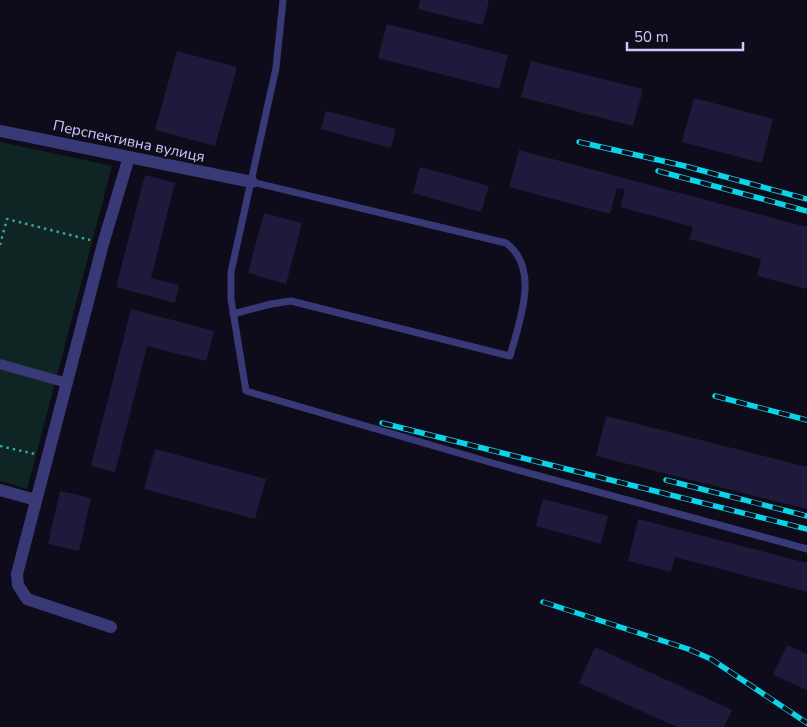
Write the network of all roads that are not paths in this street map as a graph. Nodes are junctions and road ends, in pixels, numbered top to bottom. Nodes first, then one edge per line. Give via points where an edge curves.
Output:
1 (283, 0) edge
2 (0, 131) edge
3 (129, 157) junction
4 (252, 182) junction
5 (233, 314) junction
6 (0, 364) edge
7 (67, 382) junction
8 (0, 490) edge
9 (36, 500) junction
10 (807, 549) edge
11 (111, 627) dead end

1 - 4 lane via 276,68
2 - 3 street, Перспективна вулиця
3 - 4 street, Перспективна вулиця
3 - 7 street
4 - 5 lane via 231,272
4 - 5 lane via 506,243 518,255 522,267 524,305 510,356 291,301
5 - 10 lane via 246,391
6 - 7 street
7 - 9 street
8 - 9 street
9 - 11 street via 17,574 21,593 27,599

